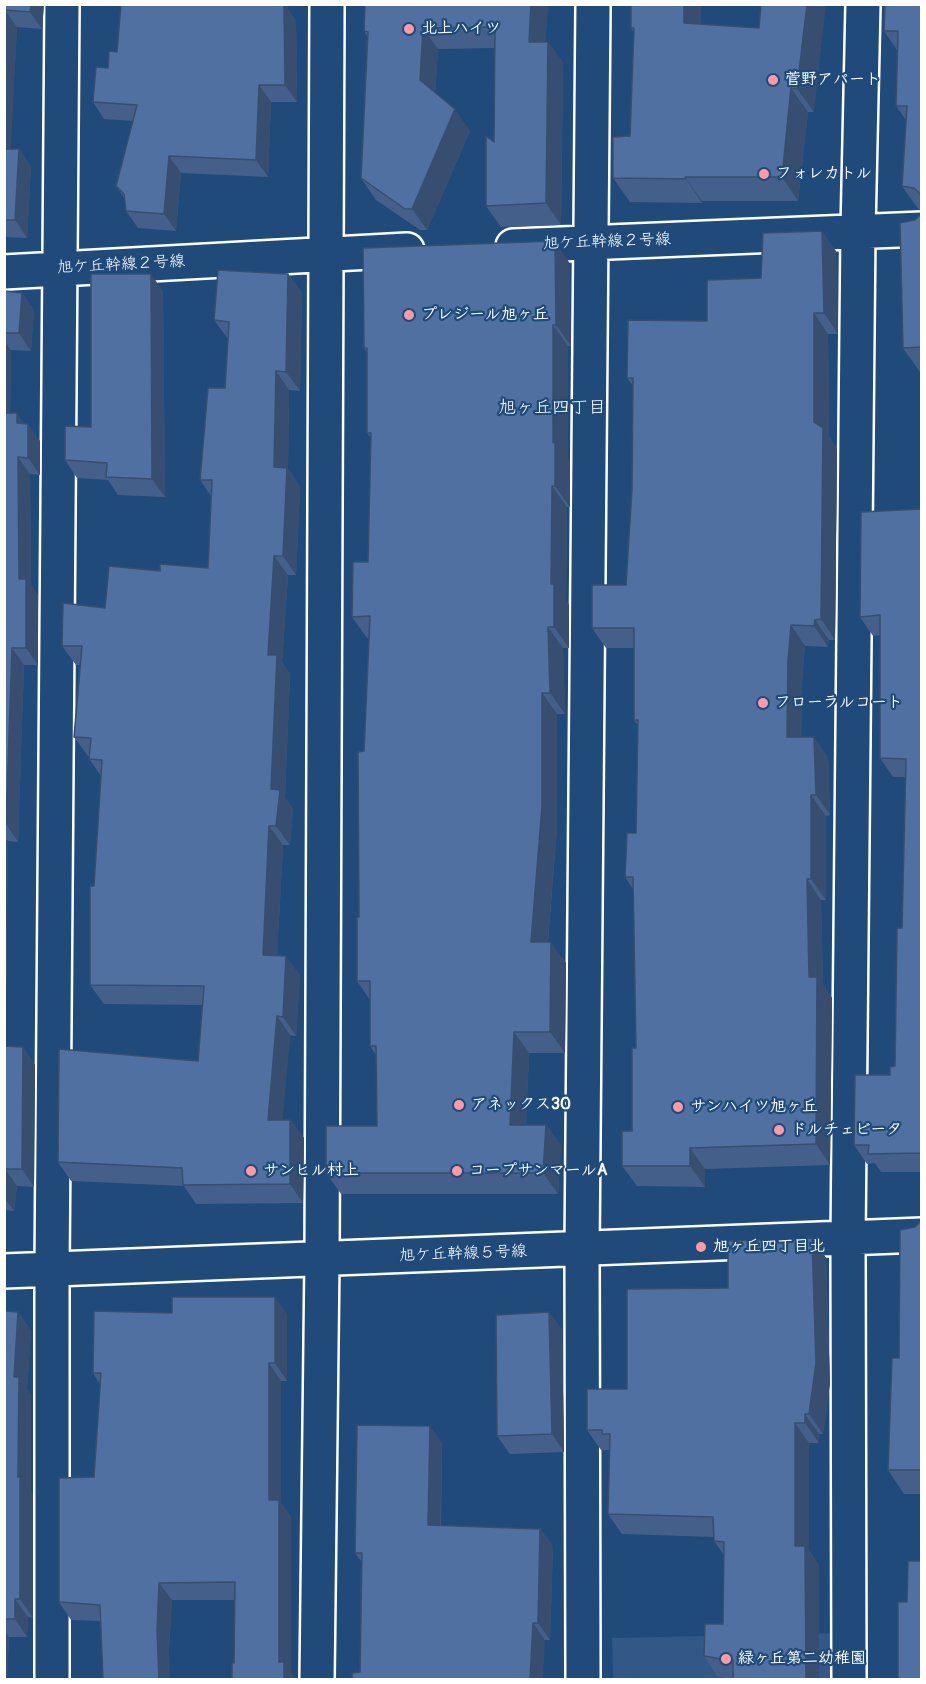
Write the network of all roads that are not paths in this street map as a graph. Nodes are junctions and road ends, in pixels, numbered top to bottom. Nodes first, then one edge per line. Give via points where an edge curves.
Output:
1 (62, 4) edge
2 (327, 4) edge
3 (593, 4) edge
4 (862, 4) edge
5 (921, 229) edge
6 (858, 231) junction
7 (590, 243) junction
8 (487, 247) edge
9 (441, 248) edge
10 (326, 253) junction
11 (59, 269) junction
12 (4, 272) edge
13 (921, 1235) edge
14 (848, 1239) junction
15 (582, 1250) junction
16 (322, 1259) junction
17 (52, 1269) junction
18 (4, 1271) edge
19 (52, 1680) edge
20 (317, 1680) edge
21 (583, 1680) edge
22 (849, 1680) edge

1 - 11 street
2 - 10 street
3 - 7 street
4 - 6 street
5 - 6 street, 旭ケ丘幹線２号線
6 - 7 street, 旭ケ丘幹線２号線
6 - 14 street
7 - 8 street, 旭ケ丘幹線２号線
7 - 15 street
9 - 10 street, 旭ケ丘幹線２号線
10 - 11 street, 旭ケ丘幹線２号線
10 - 16 street
11 - 12 street, 旭ケ丘幹線２号線
11 - 17 street
13 - 14 street, 旭ケ丘幹線５号線
14 - 15 street, 旭ケ丘幹線５号線
14 - 22 street
15 - 16 street, 旭ケ丘幹線５号線
15 - 21 street
16 - 17 street, 旭ケ丘幹線５号線
16 - 20 street
17 - 18 street, 旭ケ丘幹線５号線
17 - 19 street

